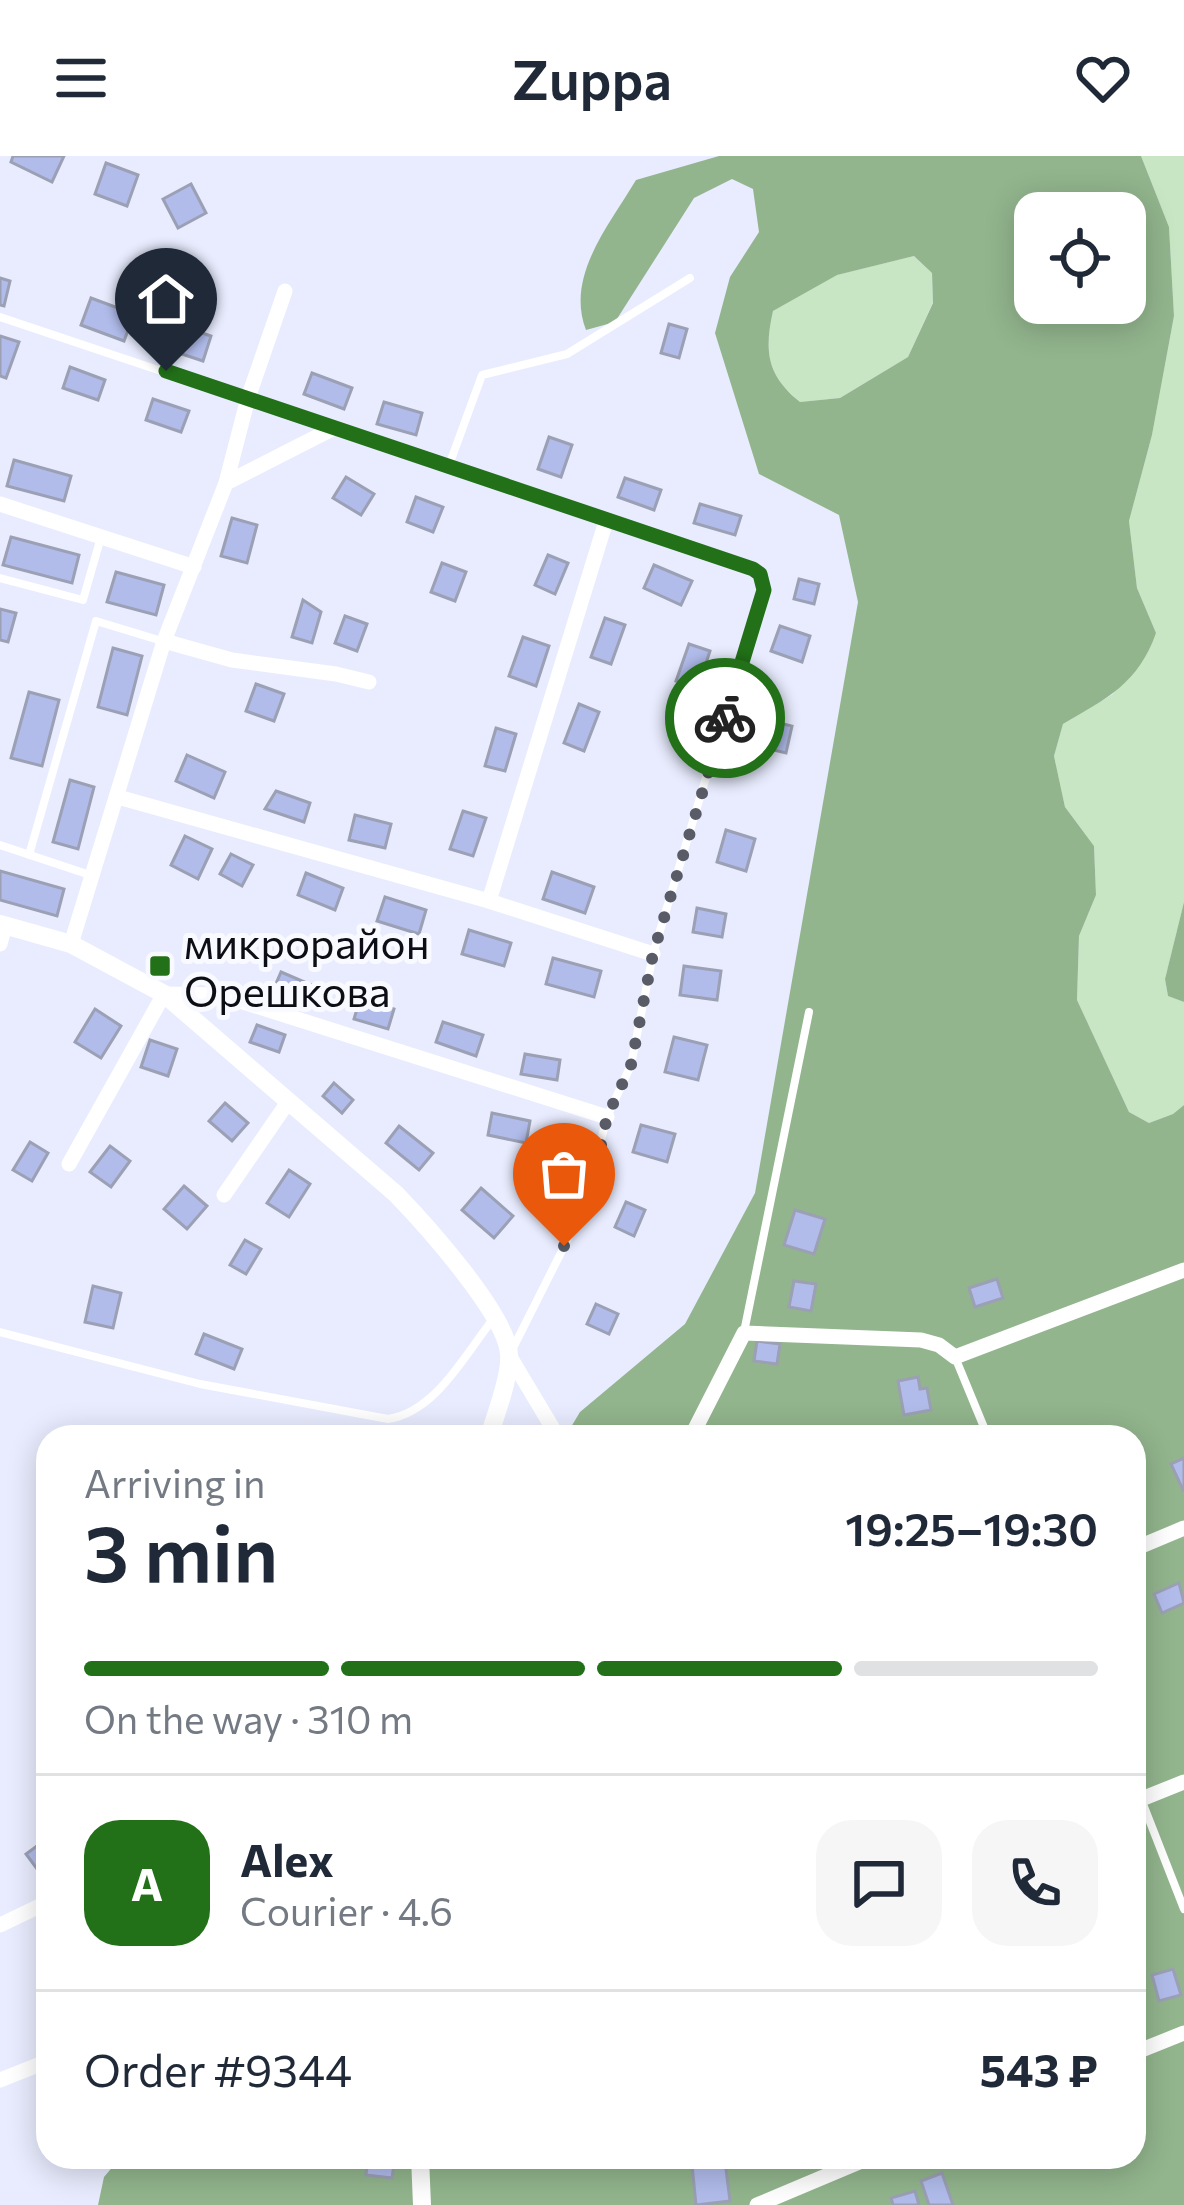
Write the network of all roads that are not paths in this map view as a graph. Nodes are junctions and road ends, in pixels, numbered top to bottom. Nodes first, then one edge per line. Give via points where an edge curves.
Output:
1 (690, 278) dead end
2 (285, 291) dead end
3 (0, 317) edge
4 (248, 398) junction
5 (332, 429) junction
6 (448, 468) junction
7 (226, 483) junction
8 (0, 504) edge
9 (606, 521) junction
10 (101, 537) junction
11 (194, 567) junction
12 (0, 578) edge
13 (164, 641) junction
14 (369, 682) dead end
15 (118, 797) junction
16 (0, 845) edge
17 (29, 855) junction
18 (93, 876) junction
19 (489, 902) junction
20 (2, 931) edge
21 (71, 944) junction
22 (653, 954) junction
23 (164, 994) junction
24 (809, 1012) dead end
25 (288, 1102) junction
26 (607, 1117) junction
27 (68, 1164) dead end
28 (224, 1196) dead end
29 (1184, 1270) edge
30 (495, 1317) junction
31 (0, 1332) edge
32 (744, 1333) junction
33 (509, 1354) junction
34 (956, 1357) junction
35 (493, 1425) edge
36 (551, 1425) edge
37 (697, 1425) edge
38 (983, 1425) edge
39 (1184, 1528) edge
40 (1146, 1544) edge
41 (1184, 1782) edge
42 (1146, 1797) edge
43 (1146, 1819) edge
44 (36, 1907) edge
45 (1184, 1909) edge
46 (0, 1924) edge
47 (1184, 2033) edge
48 (1146, 2048) edge
49 (36, 2066) edge
50 (0, 2080) edge
51 (420, 2169) edge
52 (842, 2169) edge
53 (422, 2205) edge
54 (757, 2205) edge

1 - 6 lane via 567,353 482,375
2 - 4 street
3 - 4 lane
4 - 5 lane
4 - 7 street
5 - 6 lane
5 - 7 street
6 - 9 lane
7 - 11 street
8 - 10 street
9 - 19 street
9 - 22 lane via 753,569 764,581
10 - 11 street
10 - 12 lane via 83,600
11 - 13 street
13 - 14 street
13 - 15 street
13 - 17 lane via 96,621
15 - 18 street
15 - 19 street
16 - 17 lane
17 - 18 lane
18 - 21 street
19 - 22 street
20 - 21 street
21 - 23 street
22 - 26 lane via 631,1065
23 - 25 street
23 - 26 street via 221,994
23 - 27 street
24 - 32 lane
25 - 28 street
25 - 30 street via 425,1224
26 - 33 lane via 583,1209
29 - 34 street
30 - 31 lane via 426,1403 388,1420 200,1384
30 - 33 street
32 - 34 street via 921,1340
32 - 37 street
33 - 35 street
33 - 36 street
34 - 38 lane
39 - 40 street
41 - 42 street
43 - 45 lane
44 - 46 street
47 - 48 street
49 - 50 street
51 - 53 street
52 - 54 street

